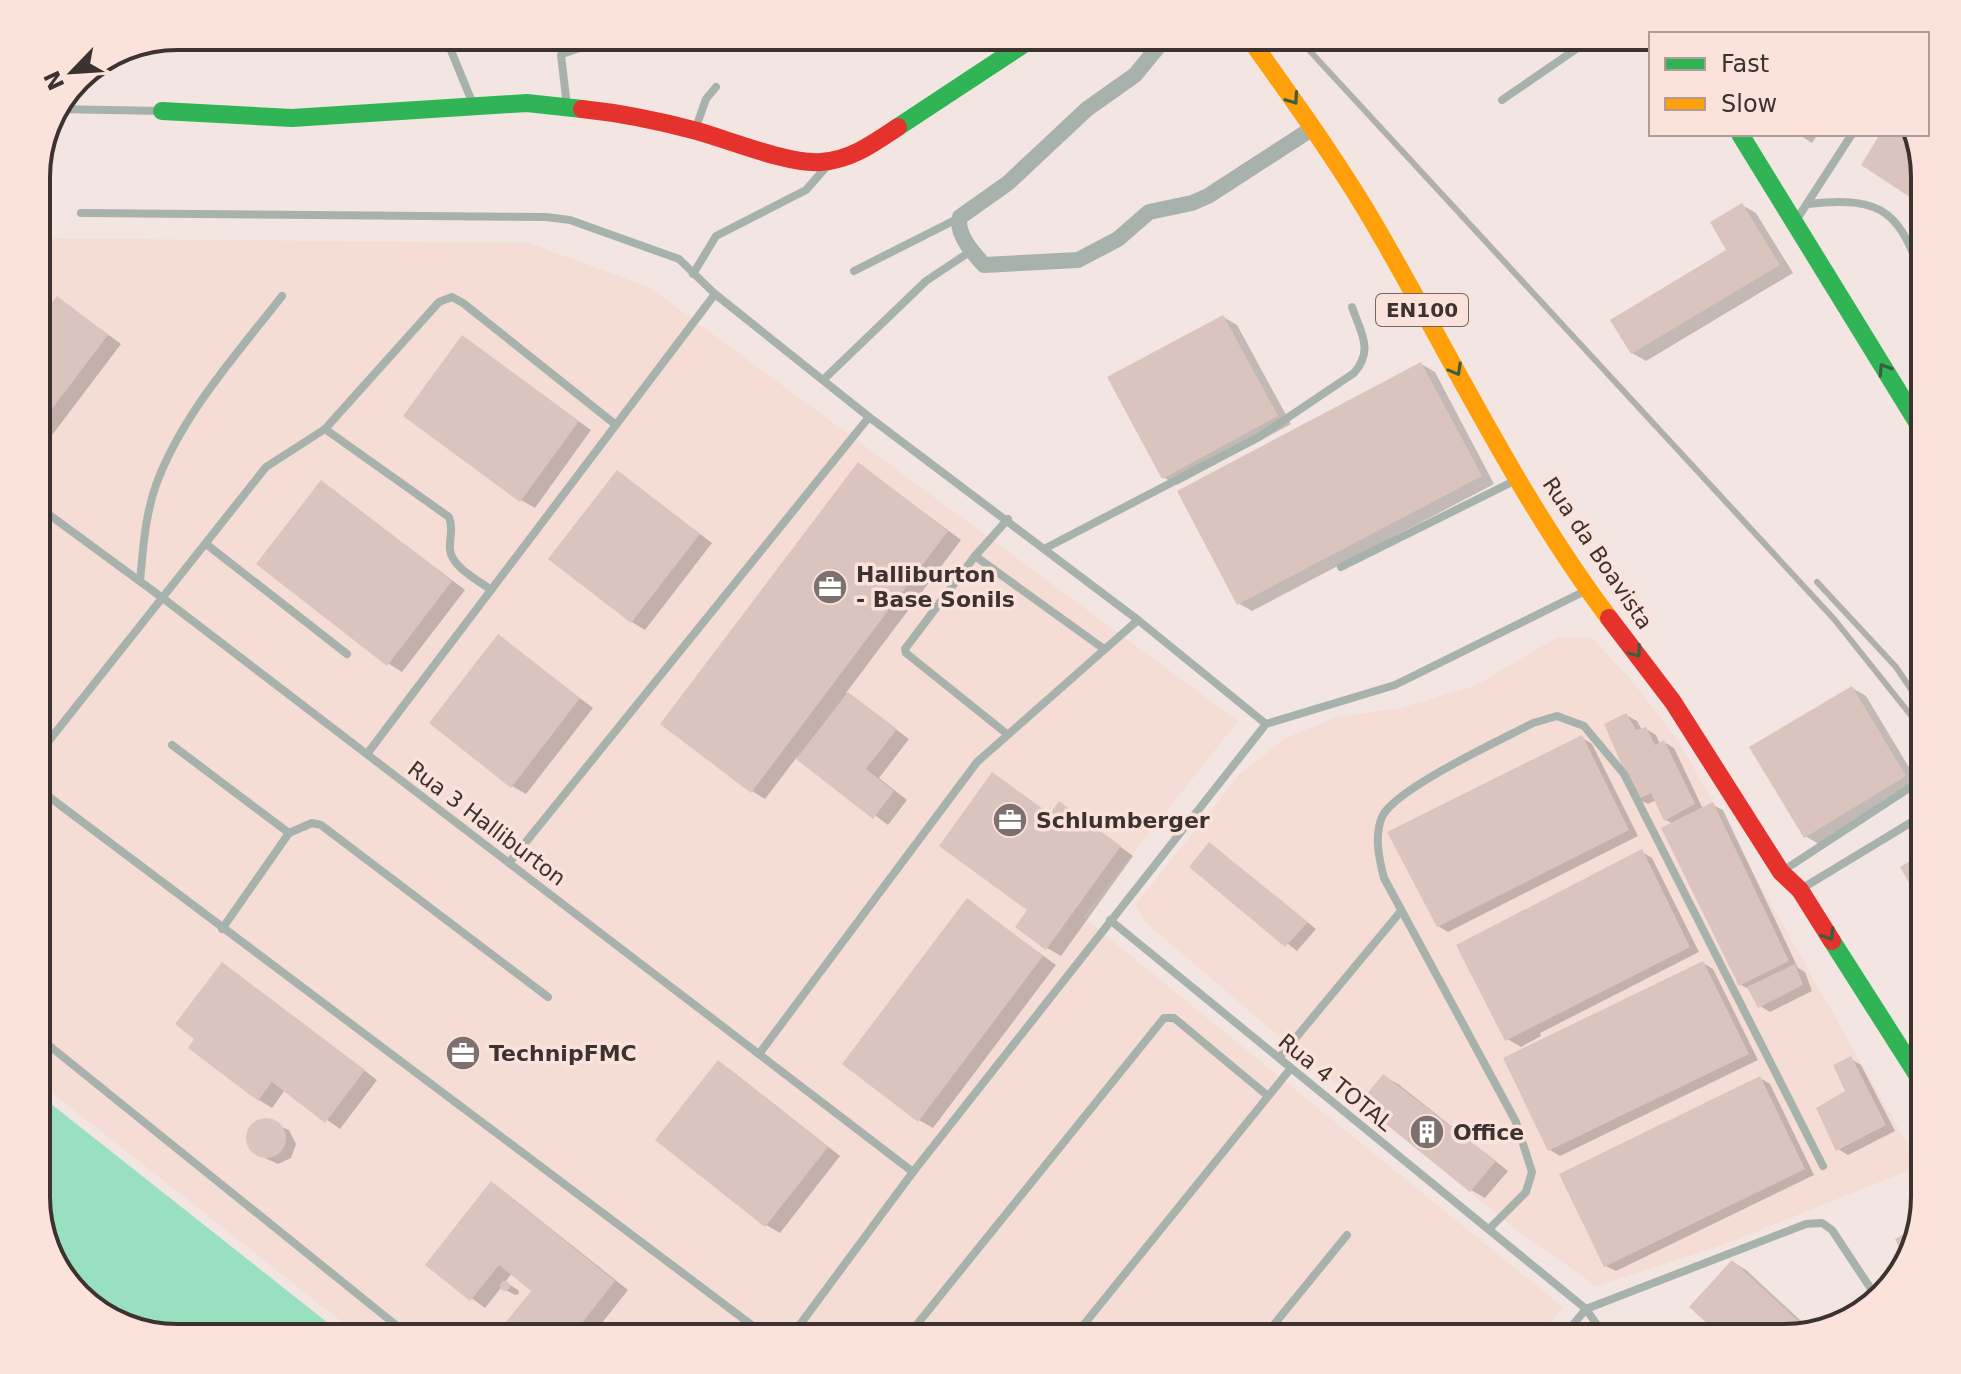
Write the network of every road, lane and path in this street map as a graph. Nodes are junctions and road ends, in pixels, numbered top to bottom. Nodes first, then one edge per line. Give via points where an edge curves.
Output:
1 (451, 50) edge
2 (563, 50) edge
3 (575, 50) edge
4 (1015, 50) edge
5 (1156, 50) edge
6 (1258, 50) edge
7 (1575, 50) edge
8 (561, 55) junction
9 (716, 87) dead end
10 (1502, 100) dead end
11 (473, 104) junction
12 (567, 107) junction
13 (112, 110) edge
14 (162, 111) joint
15 (1313, 128) junction
16 (694, 130) junction
17 (1741, 136) edge
18 (1851, 136) edge
19 (832, 160) junction
20 (1807, 204) junction
21 (81, 213) dead end
22 (960, 217) junction
23 (1794, 223) junction
24 (1911, 244) edge
25 (971, 251) junction
26 (854, 271) dead end
27 (693, 274) junction
28 (715, 294) junction
29 (282, 296) dead end
30 (1352, 307) dead end
31 (823, 380) junction
32 (1911, 412) edge
33 (869, 417) junction
34 (616, 425) junction
35 (325, 429) junction
36 (1518, 479) junction
37 (50, 515) edge
38 (1008, 519) junction
39 (206, 544) junction
40 (1046, 548) junction
41 (975, 556) junction
42 (1341, 567) dead end
43 (140, 581) junction
44 (491, 590) junction
45 (1588, 590) junction
46 (164, 599) junction
47 (1138, 620) junction
48 (1104, 649) junction
49 (347, 654) dead end
50 (1266, 724) junction
51 (1007, 734) junction
52 (50, 740) edge
53 (172, 745) dead end
54 (367, 754) junction
55 (1911, 787) edge
56 (50, 798) edge
57 (1911, 823) edge
58 (289, 833) junction
59 (509, 863) junction
60 (1781, 872) junction
61 (1800, 890) junction
62 (1401, 911) junction
63 (1110, 920) junction
64 (222, 929) junction
65 (548, 997) dead end
66 (50, 1046) edge
67 (759, 1054) junction
68 (1279, 1058) junction
69 (1911, 1065) edge
70 (1291, 1068) junction
71 (1268, 1096) junction
72 (1823, 1166) dead end
73 (913, 1172) junction
74 (1489, 1229) junction
75 (1347, 1235) dead end
76 (1871, 1289) edge
77 (1586, 1309) junction
78 (395, 1324) edge
79 (750, 1324) edge
80 (800, 1324) edge
81 (917, 1324) edge
82 (1084, 1324) edge
83 (1274, 1324) edge
84 (1574, 1324) edge
85 (1596, 1324) edge

1 - 11 lane
2 - 8 lane
3 - 8 lane
4 - 19 main road via 866,148
5 - 22 street via 1135,75
6 -> 15 main road, Rua da Boavista / EN100
7 - 10 lane
8 - 12 lane
9 - 16 lane
11 - 12 main road
11 - 14 main road via 292,118
12 - 16 main road
13 - 14 lane
15 - 25 street via 1208,196 1149,212 1118,239 1078,260 990,266
15 -> 36 main road, Rua da Boavista / EN100 via 1375,225
16 - 19 main road via 793,159
17 - 23 main road
18 - 20 lane
19 - 27 lane via 806,190 716,236
20 - 23 lane
20 - 24 lane via 1863,203 1884,210
21 - 27 lane via 546,217 570,220 669,254
22 - 25 street via 958,224
22 - 26 lane
32 -> 23 main road
25 - 31 lane via 926,281
27 - 28 lane
28 - 31 lane
28 - 34 lane
29 - 43 lane via 174,445 145,523
30 - 40 lane via 1365,344 1364,361 1354,373 1259,437
31 - 33 lane
33 - 38 lane
33 - 59 lane
34 - 35 lane via 452,297 439,302
34 - 44 lane
35 - 39 lane via 266,467
35 - 44 lane via 449,517 454,560
36 - 42 lane
36 - 45 main road, Rua da Boavista / EN100
37 - 43 lane, Rua 3 Halliburton
38 - 40 lane
38 - 41 lane
39 - 46 lane
39 - 49 lane
40 - 47 lane
41 - 48 lane
41 - 51 lane via 905,649
43 - 46 lane, Rua 3 Halliburton
44 - 54 lane
45 - 50 lane via 1395,685
45 -> 60 main road, Rua da Boavista / EN100 via 1673,702
46 - 52 lane
46 - 54 lane, Rua 3 Halliburton
47 - 48 lane
47 - 50 lane
48 - 51 lane
50 - 63 lane
51 - 67 lane via 977,762
53 - 58 lane
54 - 59 lane, Rua 3 Halliburton
55 - 60 lane
56 - 64 lane
57 - 61 lane
58 - 64 lane
58 - 65 lane via 312,823 321,825
59 - 67 lane, Rua 3 Halliburton
60 - 61 main road, Rua da Boavista / EN100
61 -> 69 main road, Rua da Boavista / EN100
62 - 68 lane
62 - 72 lane via 1384,878 1378,836 1382,815 1402,794 1533,723 1557,716 1584,726 1624,774
62 - 74 lane via 1516,1122 1532,1172 1526,1192
63 - 68 lane, Rua 4 TOTAL
63 - 73 lane
64 - 79 lane
66 - 78 lane
67 - 73 lane, Rua 3 Halliburton
68 - 70 lane, Rua 4 TOTAL
70 - 71 lane
70 - 74 lane, Rua 4 TOTAL
71 - 81 lane via 1174,1018 1164,1018
71 - 82 lane
73 - 80 lane
74 - 77 lane, Rua 4 TOTAL
75 - 83 lane
76 - 77 lane via 1832,1230 1822,1223 1806,1224
77 - 84 lane
77 - 85 lane, Rua 4 TOTAL

